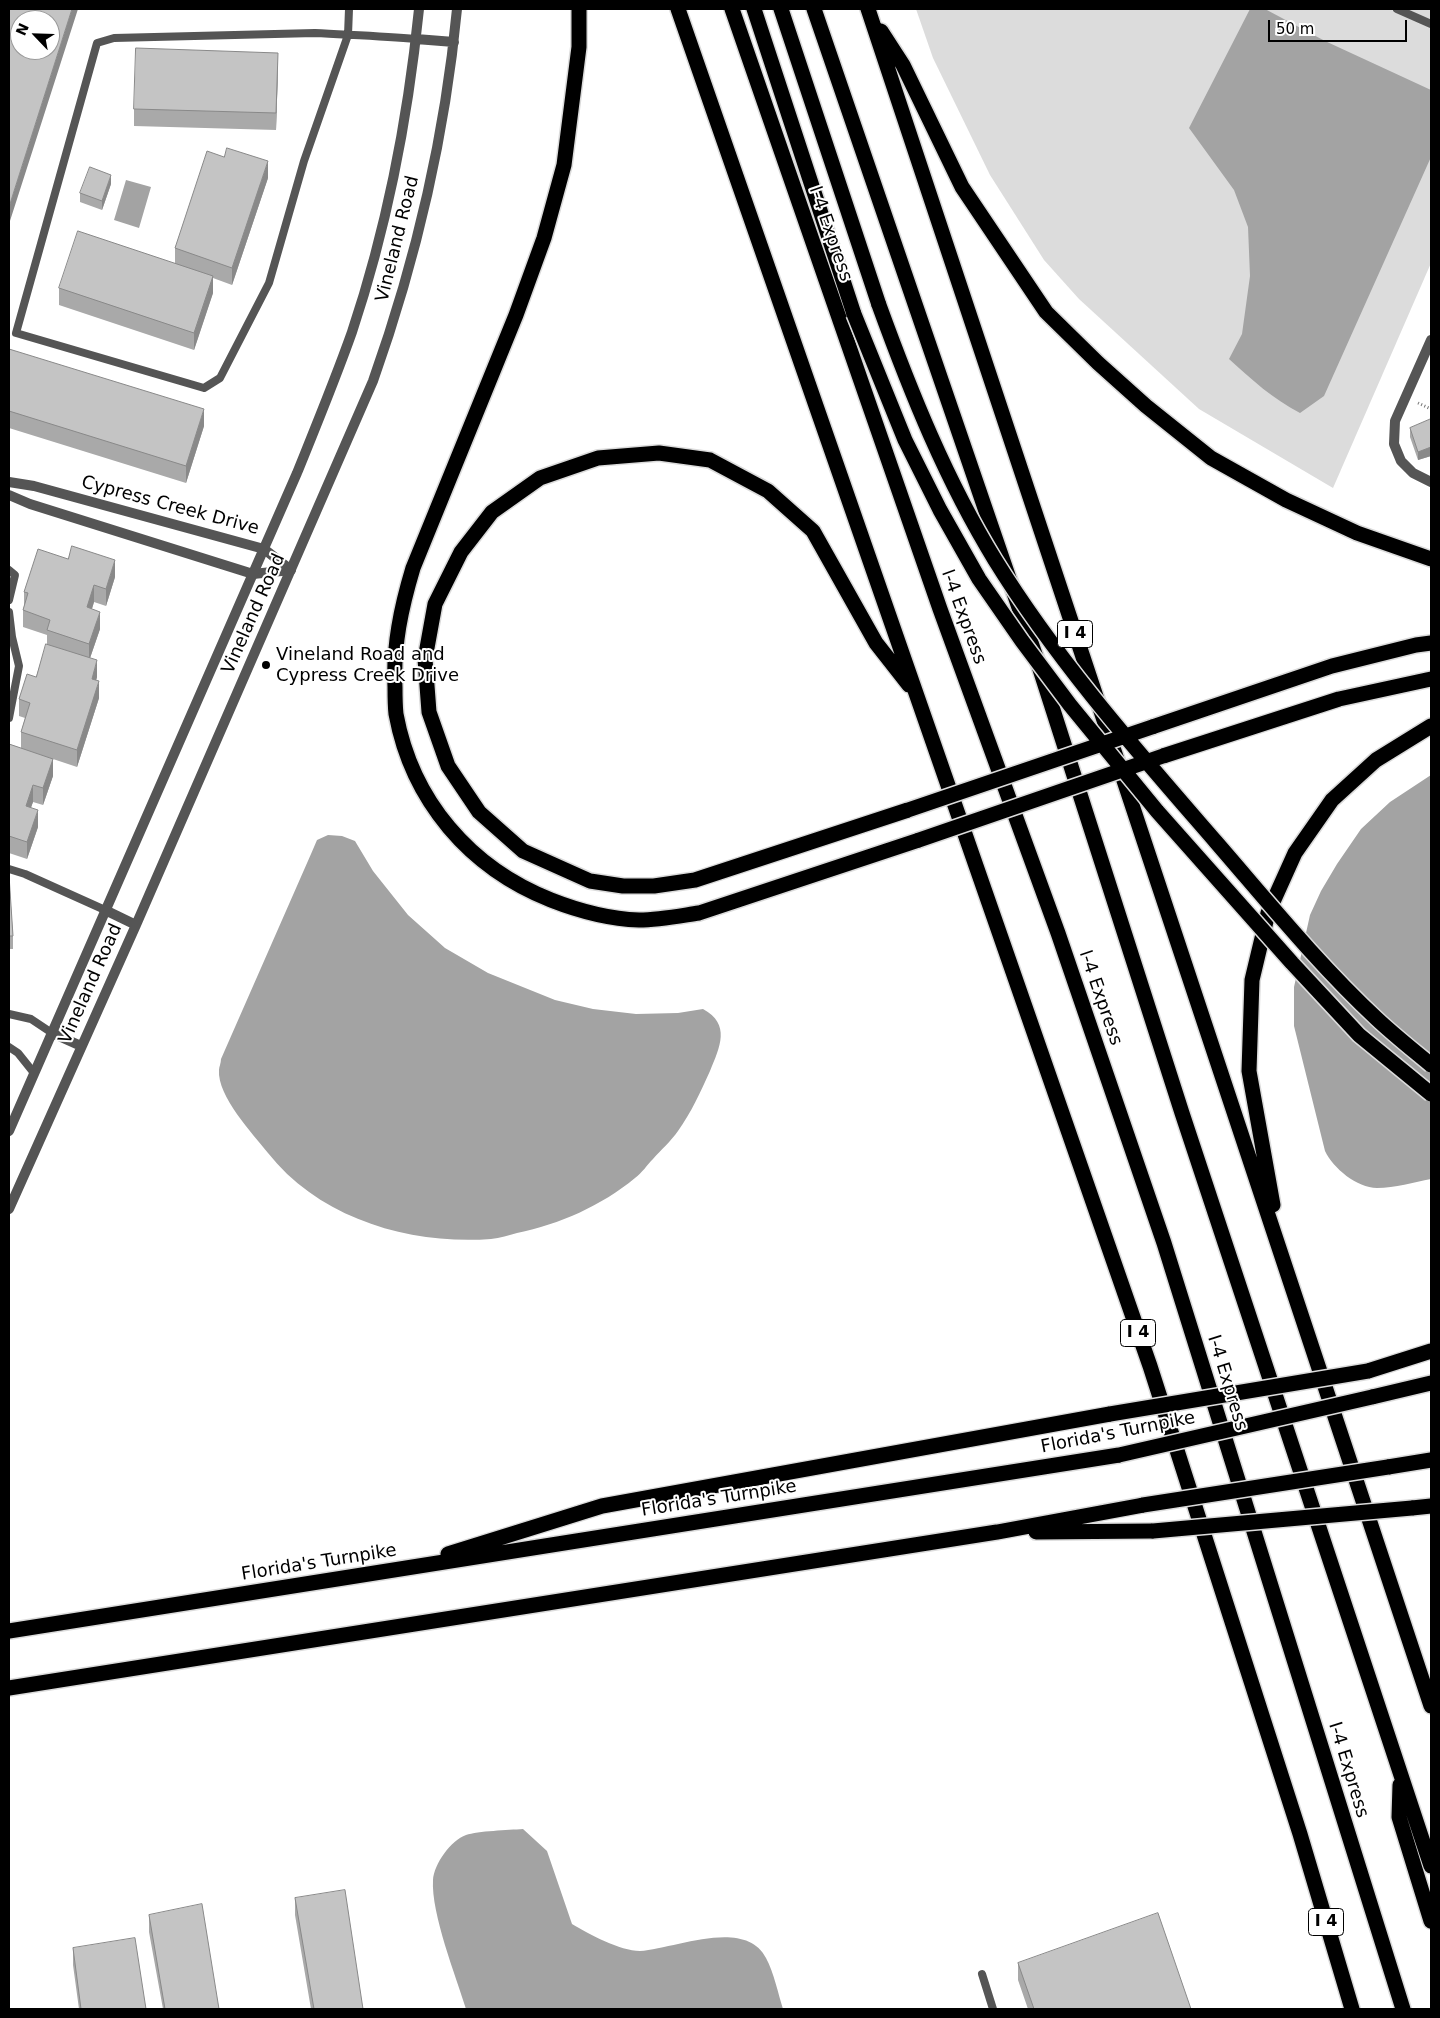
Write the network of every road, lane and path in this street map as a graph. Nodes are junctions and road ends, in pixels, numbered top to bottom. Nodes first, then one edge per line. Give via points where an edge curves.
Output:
1 (349, 9) edge
2 (419, 9) edge
3 (457, 9) edge
4 (579, 9) edge
5 (678, 9) edge
6 (732, 9) edge
7 (754, 9) edge
8 (781, 9) edge
9 (814, 9) edge
10 (1397, 9) edge
11 (868, 11) edge
12 (1431, 24) edge
13 (348, 35) junction
14 (416, 39) junction
15 (454, 42) junction
16 (1431, 340) edge
17 (9, 482) edge
18 (1431, 482) edge
19 (9, 495) edge
20 (264, 549) junction
21 (1431, 559) edge
22 (9, 570) edge
23 (291, 570) junction
24 (253, 574) junction
25 (9, 600) edge
26 (9, 612) edge
27 (1431, 643) edge
28 (1431, 679) edge
29 (917, 694) junction
30 (9, 718) edge
31 (1431, 726) edge
32 (9, 868) edge
33 (105, 910) junction
34 (136, 925) junction
35 (9, 1014) edge
36 (52, 1033) junction
37 (81, 1046) junction
38 (9, 1047) edge
39 (1431, 1065) edge
40 (34, 1072) junction
41 (1431, 1094) edge
42 (9, 1131) edge
43 (9, 1209) edge
44 (1282, 1256) junction
45 (1431, 1351) edge
46 (1431, 1383) edge
47 (1431, 1460) edge
48 (1431, 1506) edge
49 (997, 1532) junction
50 (396, 1570) junction
51 (9, 1631) edge
52 (9, 1688) edge
53 (1431, 1706) edge
54 (1400, 1773) junction
55 (1431, 1866) edge
56 (1431, 1921) edge
57 (982, 1974) dead end
58 (993, 2009) edge
59 (1352, 2009) edge
60 (1403, 2009) edge

1 - 13 lane
2 - 14 street, Vineland Road
3 - 15 street, Vineland Road
4 - 28 highway, bridge via 579,47 565,155 544,238 413,568 401,608 394,660 396,712 413,770 436,811 483,862 514,884 573,909 639,920 670,918 699,912 919,840 1339,699
5 - 29 highway, I 4
6 - 60 highway, I-4 Express via 1161,1234
7 - 41 highway, bridge via 854,314 901,431 979,579 1070,705 1157,811 1359,1035
8 - 39 highway, bridge via 879,304 928,432 995,560 1081,681 1170,789 1304,942 1376,1018
9 - 54 highway via 1038,663 1188,1132
10 - 12 lane
11 - 21 highway via 903,64 962,187 1046,312 1098,363 1211,458 1286,500 1356,533
11 - 44 highway, I 4
13 - 13 lane via 114,38 97,43 16,333 204,388 220,378 269,282 304,161
13 - 14 lane
14 - 15 street
14 - 20 street, Vineland Road via 391,189 369,274 326,402
15 - 23 street, Vineland Road via 428,190 394,321 374,381
16 - 18 street via 1395,422 1394,444 1401,461 1413,473
17 - 20 street, Cypress Creek Drive
19 - 24 street, Cypress Creek Drive
20 - 23 street, Cypress Creek Drive
20 - 24 street, Vineland Road
22 - 25 lane via 15,576
23 - 24 street, Cypress Creek Drive
23 - 34 street, Vineland Road
24 - 33 street, Vineland Road
26 - 30 lane via 19,666
27 - 29 highway, bridge via 1332,666 694,880 654,886 623,886 590,880 523,851 479,812 448,766 429,712 425,659 436,604 461,552 492,512 540,478 598,458 658,452 710,460 768,491 813,531 876,642
29 - 59 highway, I 4 via 1150,1366 1300,1834
31 - 44 highway via 1376,760 1332,800 1295,853 1268,913 1252,980 1249,1071
32 - 33 lane
33 - 34 street
33 - 36 street, Vineland Road
34 - 37 street, Vineland Road
35 - 36 lane via 31,1020
36 - 37 street
36 - 40 street, Vineland Road
37 - 43 street, Vineland Road
38 - 40 lane
40 - 42 street, Vineland Road
44 - 53 highway, I 4
45 - 50 highway, bridge via 1368,1371 602,1506
46 - 50 highway, Florida's Turnpike, bridge via 1119,1455
47 - 49 highway, bridge via 1143,1505
48 - 49 highway, bridge via 1153,1531
49 - 52 highway
50 - 51 highway, Florida's Turnpike
54 - 55 highway
54 - 56 highway via 1399,1817
57 - 58 lane

